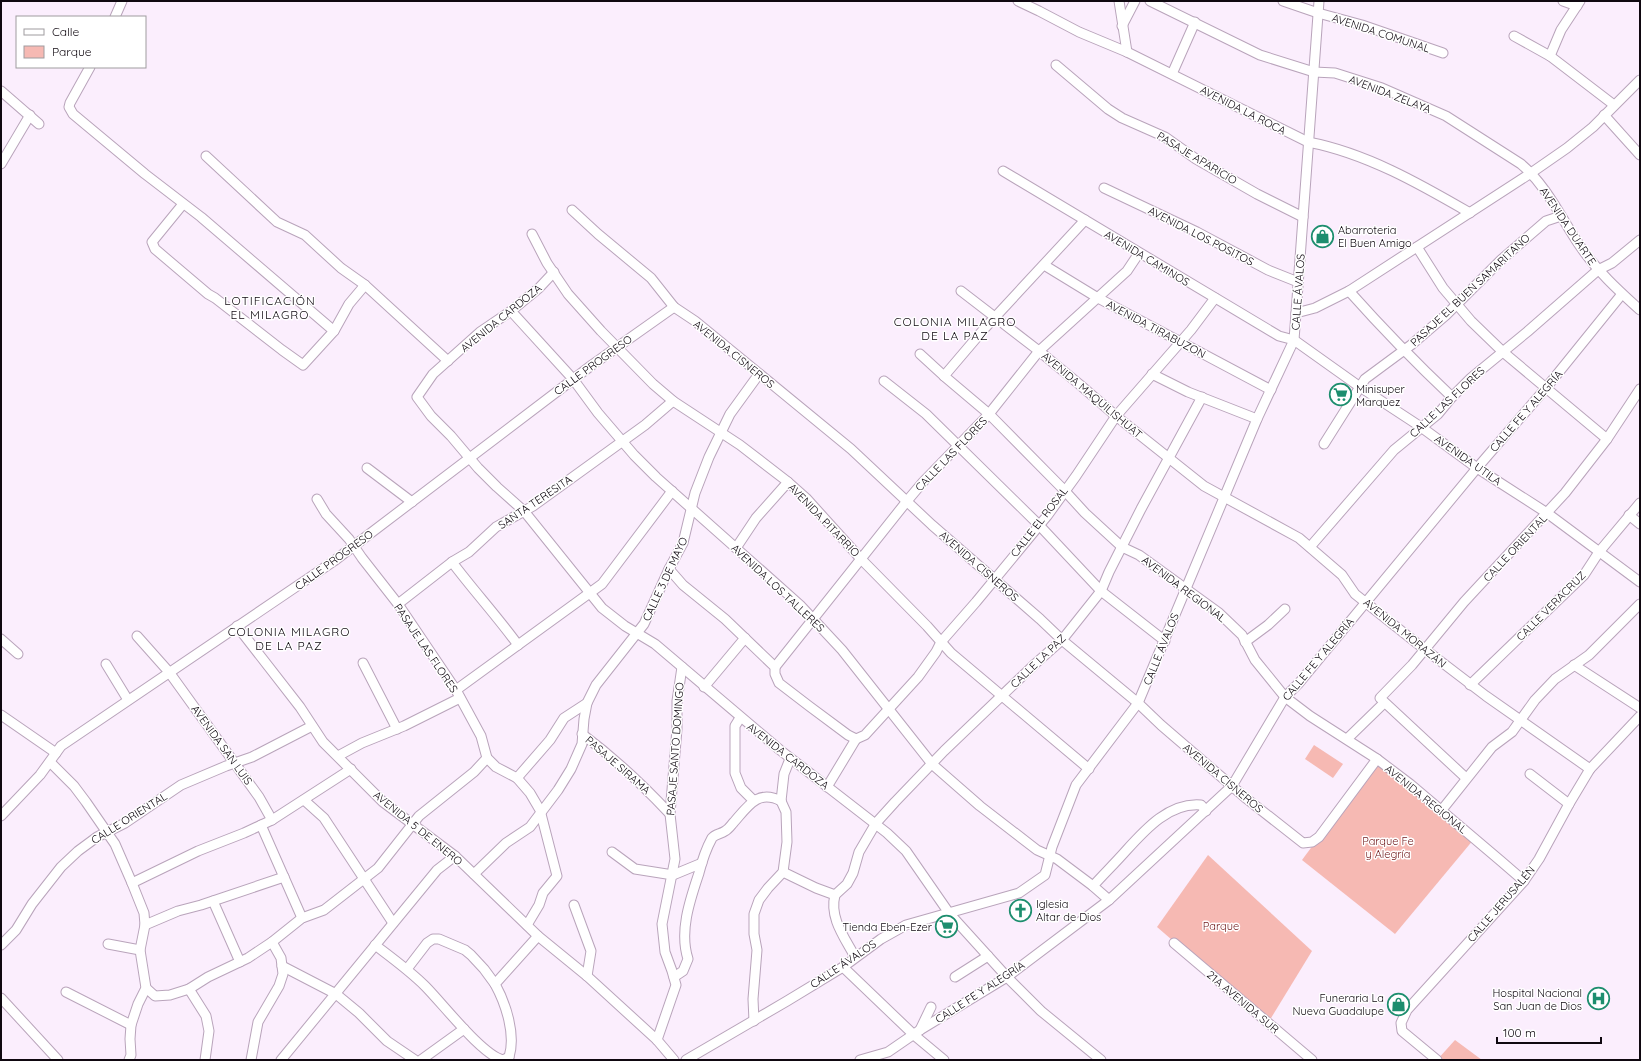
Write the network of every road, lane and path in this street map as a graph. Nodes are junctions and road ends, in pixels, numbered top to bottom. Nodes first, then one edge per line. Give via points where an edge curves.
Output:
1 (122, 1) edge
2 (1018, 1) edge
3 (1119, 1) edge
4 (1135, 1) edge
5 (1150, 1) edge
6 (1283, 1) edge
7 (1319, 1) edge
8 (1563, 1) edge
9 (1578, 3) edge
10 (1318, 13) junction
11 (115, 16) edge
12 (1195, 22) junction
13 (1122, 26) junction
14 (1514, 36) dead end
15 (1127, 52) junction
16 (1443, 53) dead end
17 (1550, 56) junction
18 (1056, 65) dead end
19 (89, 68) edge
20 (1314, 72) junction
21 (1172, 74) junction
22 (1640, 80) edge
23 (1, 91) edge
24 (1614, 105) junction
25 (30, 115) junction
26 (1604, 115) junction
27 (39, 124) dead end
28 (1308, 142) junction
29 (1640, 155) edge
30 (206, 156) dead end
31 (1, 164) edge
32 (1003, 171) dead end
33 (1531, 173) junction
34 (1104, 188) dead end
35 (183, 204) junction
36 (572, 210) dead end
37 (1470, 213) junction
38 (1561, 216) junction
39 (1303, 217) junction
40 (1085, 220) junction
41 (532, 234) dead end
42 (1640, 240) edge
43 (1417, 248) junction
44 (1139, 253) junction
45 (1044, 264) junction
46 (1598, 270) junction
47 (554, 272) junction
48 (1298, 282) junction
49 (365, 285) junction
50 (961, 291) dead end
51 (1349, 291) junction
52 (1622, 294) junction
53 (1098, 298) junction
54 (1215, 298) junction
55 (1457, 304) junction
56 (674, 307) junction
57 (1640, 310) edge
58 (511, 311) junction
59 (1296, 314) junction
60 (995, 317) junction
61 (334, 330) junction
62 (1294, 340) junction
63 (1180, 342) junction
64 (617, 347) junction
65 (1404, 350) junction
66 (1038, 351) junction
67 (1503, 352) junction
68 (920, 354) dead end
69 (448, 361) junction
70 (760, 374) junction
71 (1152, 374) junction
72 (944, 376) junction
73 (573, 379) junction
74 (884, 380) dead end
75 (1360, 387) junction
76 (1546, 388) junction
77 (1640, 389) edge
78 (1271, 390) junction
79 (1202, 397) junction
80 (1452, 397) junction
81 (673, 400) junction
82 (989, 414) junction
83 (1116, 416) junction
84 (1257, 419) junction
85 (1421, 427) junction
86 (721, 432) junction
87 (1607, 439) junction
88 (622, 441) junction
89 (1324, 444) dead end
90 (958, 447) junction
91 (470, 457) junction
92 (1168, 458) junction
93 (367, 468) dead end
94 (1477, 468) junction
95 (788, 482) junction
96 (1064, 490) junction
97 (672, 491) junction
98 (1224, 496) junction
99 (318, 499) dead end
100 (907, 501) junction
101 (412, 502) junction
102 (1640, 503) edge
103 (692, 508) junction
104 (524, 511) junction
105 (1547, 513) junction
106 (1629, 515) junction
107 (1640, 524) edge
108 (1039, 525) junction
109 (354, 546) junction
110 (1122, 546) junction
111 (1310, 547) junction
112 (736, 548) junction
113 (1599, 552) junction
114 (861, 559) junction
115 (452, 562) junction
116 (669, 569) junction
117 (994, 579) junction
118 (1640, 582) edge
119 (1185, 589) junction
120 (1101, 591) junction
121 (590, 593) junction
122 (1366, 602) junction
123 (398, 604) junction
124 (1640, 604) edge
125 (1285, 609) dead end
126 (812, 619) junction
127 (237, 626) junction
128 (636, 633) junction
129 (137, 636) dead end
130 (746, 638) junction
131 (1, 639) edge
132 (1062, 640) junction
133 (1165, 640) junction
134 (941, 642) junction
135 (1245, 642) junction
136 (518, 644) junction
137 (1426, 650) junction
138 (18, 654) dead end
139 (363, 663) dead end
140 (106, 664) dead end
141 (1574, 665) junction
142 (682, 667) junction
143 (775, 667) junction
144 (169, 672) junction
145 (1470, 685) junction
146 (704, 687) junction
147 (458, 694) junction
148 (1002, 696) junction
149 (1285, 697) junction
150 (128, 700) junction
151 (1382, 700) junction
152 (587, 703) junction
153 (1138, 703) junction
154 (1640, 708) edge
155 (889, 711) junction
156 (1, 714) edge
157 (1640, 716) edge
158 (740, 718) junction
159 (1520, 720) junction
160 (312, 726) junction
161 (397, 729) junction
162 (582, 734) junction
163 (856, 739) junction
164 (1347, 739) junction
165 (56, 753) junction
166 (338, 756) junction
167 (487, 758) junction
168 (790, 758) junction
169 (1377, 759) junction
170 (50, 762) junction
171 (234, 763) junction
172 (932, 764) junction
173 (351, 769) junction
174 (1089, 769) junction
175 (1590, 769) junction
176 (1530, 774) dead end
177 (517, 778) junction
178 (1466, 778) junction
179 (1232, 786) junction
180 (827, 787) junction
181 (304, 800) junction
182 (753, 800) junction
183 (781, 802) junction
184 (1569, 804) junction
185 (1206, 811) junction
186 (1441, 811) junction
187 (541, 812) junction
188 (670, 814) junction
189 (1, 816) edge
190 (272, 820) junction
191 (876, 823) junction
192 (413, 824) junction
193 (261, 825) junction
194 (106, 832) junction
195 (612, 852) dead end
196 (455, 856) junction
197 (1050, 856) junction
198 (702, 864) junction
199 (783, 872) junction
200 (474, 874) junction
201 (673, 875) junction
202 (284, 877) junction
203 (364, 879) junction
204 (1524, 881) junction
205 (132, 883) junction
206 (1093, 886) junction
207 (833, 894) junction
208 (1109, 900) junction
209 (213, 901) junction
210 (574, 905) dead end
211 (949, 913) junction
212 (302, 918) junction
213 (393, 923) junction
214 (145, 925) junction
215 (527, 925) junction
216 (538, 936) junction
217 (272, 942) junction
218 (1174, 943) dead end
219 (108, 944) dead end
220 (1, 945) edge
221 (375, 945) junction
222 (140, 950) junction
223 (988, 956) junction
224 (855, 957) junction
225 (240, 962) junction
226 (282, 966) junction
227 (843, 967) junction
228 (407, 969) junction
229 (587, 976) junction
230 (956, 977) dead end
231 (1007, 977) junction
232 (674, 978) junction
233 (496, 984) junction
234 (146, 988) junction
235 (189, 989) junction
236 (66, 992) dead end
237 (336, 994) junction
238 (1, 998) edge
239 (931, 1006) dead end
240 (754, 1021) junction
241 (131, 1025) junction
242 (464, 1029) junction
243 (917, 1033) junction
244 (657, 1040) junction
245 (510, 1058) edge
246 (58, 1060) edge
247 (129, 1060) edge
248 (205, 1060) edge
249 (251, 1060) edge
250 (281, 1060) edge
251 (414, 1060) edge
252 (421, 1060) edge
253 (674, 1060) edge
254 (686, 1060) edge
255 (860, 1060) edge
256 (944, 1060) edge
257 (1101, 1060) edge
258 (1312, 1060) edge
259 (1437, 1060) edge

1 - 11 street
2 - 15 street, AVENIDA LA ROCA via 1079,32
3 - 13 street
4 - 13 street
5 - 12 street, AVENIDA ZELAYA
6 - 10 street, AVENIDA COMUNAL
7 - 10 street, CALLE ÁVALOS
8 - 9 street
9 - 17 street via 1561,30
10 - 16 street, AVENIDA COMUNAL
10 - 20 street, CALLE ÁVALOS
12 - 20 street, AVENIDA ZELAYA via 1260,55
12 - 21 street
13 - 15 street
14 - 17 street
15 - 21 street, AVENIDA LA ROCA
17 - 24 street
18 - 39 street, PASAJE APARICIO via 1122,118 1165,137 1196,160
19 - 35 street via 70,103 69,107 73,114
20 - 28 street, CALLE ÁVALOS
20 - 33 street, AVENIDA ZELAYA via 1335,73 1382,88 1446,116
21 - 28 street, AVENIDA LA ROCA
22 - 24 street
23 - 25 street
24 - 26 street
25 - 27 street
25 - 31 street
26 - 29 street
26 - 33 street via 1567,148
28 - 37 street, AVENIDA LA ROCA via 1349,153 1418,183
28 - 39 street, CALLE ÁVALOS
30 - 49 street via 277,222 305,235 341,268
32 - 40 street, AVENIDA CAMINOS
33 - 37 street
33 - 38 street, AVENIDA DUARTE via 1544,188
34 - 48 street, AVENIDA LOS POSITOS via 1197,232 1268,270
35 - 61 street
35 - 61 street via 152,242 155,249 208,294 303,365
36 - 56 street, AVENIDA CISNEROS via 651,278
37 - 43 street
38 - 46 street, AVENIDA DUARTE
38 - 55 street, PASAJE EL BUEN SAMARITANO via 1541,225
39 - 48 street, CALLE ÁVALOS
40 - 44 street, AVENIDA CAMINOS
40 - 45 street
41 - 47 street, AVENIDA PITARRIO
42 - 46 street, CALLE LAS FLORES via 1612,263
43 - 51 street
43 - 55 street
44 - 53 street, CALLE LAS FLORES via 1127,271
44 - 54 street, AVENIDA CAMINOS
45 - 53 street, AVENIDA TIRABUZON
45 - 60 street
46 - 52 street, AVENIDA DUARTE
46 - 67 street, CALLE LAS FLORES
47 - 58 street, AVENIDA CARDOZA via 540,288
47 - 64 street, AVENIDA PITARRIO via 568,294
48 - 59 street, CALLE ÁVALOS
49 - 61 street
49 - 69 street
50 - 60 street, AVENIDA MAQUILISHUAT
51 - 59 street via 1315,308
51 - 65 street
52 - 57 street, AVENIDA DUARTE
52 - 76 street, CALLE FE Y ALEGRÍA
53 - 63 street, AVENIDA TIRABUZON
53 - 66 street, CALLE LAS FLORES
54 - 62 street, AVENIDA CAMINOS via 1279,336
54 - 63 street, CALLE EL ROSAL
55 - 65 street, PASAJE EL BUEN SAMARITANO
55 - 67 street
56 - 64 street, CALLE PROGRESO
56 - 70 street, AVENIDA CISNEROS
58 - 69 street, AVENIDA CARDOZA via 480,332
58 - 73 street, AVENIDA LOS TALLERES
59 - 62 street, CALLE ÁVALOS
60 - 66 street, AVENIDA MAQUILISHUAT
60 - 72 street
62 - 75 street, AVENIDA UTILA
62 - 78 street, CALLE ÁVALOS
63 - 71 street, CALLE EL ROSAL
63 - 78 street, AVENIDA TIRABUZON
64 - 73 street, CALLE PROGRESO
64 - 81 street, AVENIDA PITARRIO via 653,384
65 - 75 street, PASAJE EL BUEN SAMARITANO via 1365,379
65 - 80 street
66 - 82 street, CALLE LAS FLORES
66 - 83 street, AVENIDA MAQUILISHUAT
67 - 76 street
67 - 80 street, CALLE LAS FLORES
68 - 72 street, AVENIDA REGIONAL
69 - 91 street, AVENIDA CARDOZA via 433,374 417,397 430,416
70 - 86 street, CALLE 3 DE MAYO via 730,414
70 - 100 street, AVENIDA CISNEROS
71 - 79 street
71 - 83 street, CALLE EL ROSAL
72 - 82 street, AVENIDA REGIONAL
73 - 88 street, AVENIDA LOS TALLERES
73 - 91 street, CALLE PROGRESO
74 - 90 street via 926,414
75 - 85 street, AVENIDA UTILA
75 - 89 street, PASAJE EL BUEN SAMARITANO
76 - 87 street
76 - 94 street, CALLE FE Y ALEGRÍA
77 - 87 street, CALLE ORIENTAL
78 - 84 street, CALLE ÁVALOS
79 - 84 street
79 - 92 street, CALLE LA PAZ
80 - 85 street, CALLE LAS FLORES via 1438,414
81 - 86 street, AVENIDA PITARRIO
81 - 88 street, SANTA TERESITA
82 - 90 street, CALLE LAS FLORES
82 - 96 street, AVENIDA REGIONAL
83 - 92 street, AVENIDA MAQUILISHUAT
83 - 96 street, CALLE EL ROSAL
84 - 98 street, CALLE ÁVALOS
85 - 94 street, AVENIDA UTILA
85 - 111 street, CALLE LAS FLORES via 1394,450
86 - 95 street, AVENIDA PITARRIO
86 - 103 street, CALLE 3 DE MAYO via 709,457
87 - 105 street, CALLE ORIENTAL
88 - 97 street, AVENIDA LOS TALLERES
88 - 104 street, SANTA TERESITA
90 - 100 street, CALLE LAS FLORES
90 - 108 street
91 - 101 street, CALLE PROGRESO
91 - 104 street, AVENIDA CARDOZA via 497,487
92 - 98 street, AVENIDA MAQUILISHUAT via 1204,486
92 - 110 street, CALLE LA PAZ
93 - 101 street
94 - 105 street, AVENIDA UTILA
94 - 122 street, CALLE FE Y ALEGRÍA
95 - 112 street via 756,518
95 - 114 street, AVENIDA PITARRIO via 806,498
96 - 108 street, CALLE EL ROSAL
96 - 110 street, AVENIDA REGIONAL
97 - 103 street, AVENIDA LOS TALLERES
97 - 121 street via 602,584
98 - 111 street, AVENIDA MORAZÁN via 1299,538
98 - 119 street, CALLE ÁVALOS
99 - 109 street, PASAJE LAS FLORES via 326,514
100 - 114 street, CALLE LAS FLORES
100 - 117 street, AVENIDA CISNEROS
101 - 109 street, CALLE PROGRESO
102 - 106 street, CALLE VERACRUZ
103 - 112 street, AVENIDA LOS TALLERES
103 - 116 street, CALLE 3 DE MAYO via 683,543
104 - 115 street, SANTA TERESITA via 496,527 470,552
104 - 121 street, AVENIDA CARDOZA
105 - 113 street, AVENIDA UTILA
105 - 137 street, CALLE ORIENTAL via 1464,602
106 - 107 street
106 - 113 street, CALLE VERACRUZ
108 - 117 street, CALLE EL ROSAL
108 - 120 street
109 - 123 street, PASAJE LAS FLORES
109 - 127 street, CALLE PROGRESO
110 - 119 street, AVENIDA REGIONAL
110 - 120 street, CALLE LA PAZ
111 - 122 street, AVENIDA MORAZÁN via 1342,575 1355,594
112 - 126 street, AVENIDA LOS TALLERES via 800,605
113 - 118 street, AVENIDA UTILA
113 - 145 street, CALLE VERACRUZ via 1584,575
114 - 126 street, CALLE LAS FLORES
114 - 134 street, AVENIDA PITARRIO
115 - 123 street, SANTA TERESITA
115 - 136 street
116 - 128 street, CALLE 3 DE MAYO via 644,624
116 - 130 street via 683,585
117 - 132 street, AVENIDA CISNEROS
117 - 134 street, CALLE EL ROSAL
119 - 133 street, CALLE ÁVALOS
119 - 135 street, AVENIDA REGIONAL via 1219,613 1242,635
120 - 132 street, CALLE LA PAZ
120 - 133 street
121 - 128 street, AVENIDA CARDOZA via 602,608
121 - 136 street
122 - 137 street, AVENIDA MORAZÁN
122 - 149 street, CALLE FE Y ALEGRÍA
123 - 147 street, PASAJE LAS FLORES
124 - 141 street via 1589,655
125 - 135 street
126 - 143 street, CALLE LAS FLORES
126 - 155 street, AVENIDA LOS TALLERES via 842,650
127 - 144 street, CALLE PROGRESO
127 - 160 street, AVENIDA 5 DE ENERO
128 - 142 street, AVENIDA CARDOZA via 655,644
128 - 152 street, CALLE 3 DE MAYO via 596,684
129 - 144 street, AVENIDA SAN LUIS
130 - 143 street
130 - 146 street
131 - 138 street
132 - 148 street, CALLE LA PAZ
132 - 153 street, AVENIDA CISNEROS
133 - 153 street, CALLE ÁVALOS
134 - 148 street, AVENIDA PITARRIO
134 - 155 street, CALLE EL ROSAL via 918,677
135 - 149 street, AVENIDA REGIONAL via 1255,660
136 - 147 street
137 - 145 street, AVENIDA MORAZÁN
137 - 151 street, CALLE ORIENTAL
139 - 161 street
140 - 150 street
141 - 154 street
141 - 159 street via 1555,679
142 - 146 street, AVENIDA CARDOZA
142 - 188 street, PASAJE SANTO DOMINGO via 677,701
143 - 163 street via 775,674 780,683
144 - 150 street, CALLE PROGRESO
144 - 171 street, AVENIDA SAN LUIS
145 - 159 street, AVENIDA MORAZÁN
146 - 158 street, AVENIDA CARDOZA
147 - 161 street
147 - 167 street, PASAJE LAS FLORES via 481,736
148 - 172 street, CALLE LA PAZ
148 - 174 street, AVENIDA PITARRIO
149 - 164 street, AVENIDA REGIONAL
149 - 179 street, CALLE FE Y ALEGRÍA
150 - 165 street, CALLE PROGRESO via 62,746
151 - 164 street, CALLE ORIENTAL
151 - 178 street
152 - 162 street, CALLE 3 DE MAYO
152 - 177 street via 564,718 550,740
153 - 174 street, CALLE ÁVALOS
153 - 179 street, AVENIDA CISNEROS
155 - 163 street, CALLE EL ROSAL via 865,734
155 - 172 street, AVENIDA LOS TALLERES
156 - 165 street
157 - 175 street, CALLE JERUSALÉN
158 - 168 street, AVENIDA CARDOZA
158 - 182 street via 735,726 736,773 741,788
159 - 175 street, AVENIDA MORAZÁN
159 - 178 street via 1512,732 1492,747
160 - 166 street, AVENIDA 5 DE ENERO via 323,742
160 - 171 street, CALLE ORIENTAL via 252,757
161 - 166 street
162 - 187 street, CALLE 3 DE MAYO via 582,744 571,769
162 - 188 street, PASAJE SIRAMA via 651,793
163 - 180 street
164 - 169 street, AVENIDA REGIONAL
165 - 170 street, CALLE PROGRESO
166 - 173 street, AVENIDA 5 DE ENERO
167 - 177 street via 496,767
167 - 192 street
168 - 180 street, AVENIDA CARDOZA
168 - 183 street via 784,774
169 - 179 street, AVENIDA CISNEROS via 1320,837 1312,842 1303,843
169 - 186 street, AVENIDA REGIONAL
170 - 189 street, CALLE PROGRESO
170 - 194 street via 78,791
171 - 190 street, AVENIDA SAN LUIS
171 - 194 street, CALLE ORIENTAL via 182,785 125,823
172 - 191 street, CALLE LA PAZ
172 - 197 street, AVENIDA LOS TALLERES via 1030,845
173 - 181 street
173 - 192 street, AVENIDA 5 DE ENERO via 383,802
174 - 197 street, CALLE ÁVALOS via 1076,785
175 - 184 street, CALLE JERUSALÉN
176 - 184 street
177 - 187 street
178 - 186 street
179 - 185 street, CALLE FE Y ALEGRÍA
180 - 191 street, AVENIDA CARDOZA
181 - 190 street
181 - 203 street via 324,818
182 - 183 street via 767,796
182 - 198 street via 725,832 714,836 707,847
183 - 199 street via 786,812 787,842
184 - 204 street, CALLE JERUSALÉN via 1540,859
185 - 206 street via 1201,805 1190,804 1163,816 1148,827
185 - 208 street, CALLE FE Y ALEGRÍA
186 - 204 street, AVENIDA REGIONAL
187 - 200 street, CALLE 3 DE MAYO via 530,828 506,843
187 - 215 street via 557,876 543,893
188 - 201 street, PASAJE SANTO DOMINGO via 675,859
190 - 193 street
191 - 207 street, CALLE LA PAZ via 859,852 847,884
191 - 211 street, AVENIDA CARDOZA via 906,851
192 - 196 street, AVENIDA 5 DE ENERO
192 - 203 street via 378,868
193 - 202 street
193 - 205 street via 198,851
194 - 205 street
194 - 220 street, CALLE ORIENTAL via 96,837 61,867 32,904 16,930
195 - 201 street via 635,869
196 - 200 street, AVENIDA 5 DE ENERO
196 - 213 street via 437,870
197 - 206 street, AVENIDA LOS TALLERES
197 - 211 street, CALLE ÁVALOS via 1045,875 1019,893
198 - 201 street
198 - 232 street via 685,925 685,950 688,960 683,971
199 - 207 street
199 - 240 street via 768,888 754,914 757,950
200 - 215 street, AVENIDA 5 DE ENERO
201 - 232 street, PASAJE SANTO DOMINGO via 662,924 665,952
202 - 209 street
202 - 212 street
203 - 212 street via 324,910
203 - 213 street
204 - 259 street, CALLE JERUSALÉN via 1407,1010 1401,1023 1402,1031
205 - 214 street via 144,913
206 - 208 street, AVENIDA LOS TALLERES
207 - 224 street via 836,922
208 - 231 street, CALLE FE Y ALEGRÍA
209 - 214 street via 178,911
209 - 225 street
210 - 229 street via 591,951
211 - 223 street, AVENIDA CARDOZA
211 - 224 street, CALLE ÁVALOS via 906,925
212 - 217 street
213 - 221 street
214 - 222 street
215 - 216 street, AVENIDA 5 DE ENERO
216 - 229 street, AVENIDA 5 DE ENERO
216 - 233 street
217 - 225 street
217 - 226 street via 281,958
218 - 258 street, 21A AVENIDA SUR
219 - 222 street
221 - 228 street
221 - 237 street
222 - 234 street
223 - 230 street
223 - 231 street, AVENIDA CARDOZA
224 - 227 street, CALLE ÁVALOS
225 - 235 street
226 - 237 street
226 - 249 street via 283,974 279,986 258,1022
227 - 240 street, CALLE ÁVALOS
227 - 243 street
228 - 233 street via 427,943 439,939 465,950
228 - 242 street
229 - 244 street, AVENIDA 5 DE ENERO
231 - 243 street, CALLE FE Y ALEGRÍA
231 - 257 street, AVENIDA CARDOZA
232 - 244 street, PASAJE SANTO DOMINGO via 676,985
233 - 245 street via 502,997 512,1039
234 - 235 street via 155,996 170,995
234 - 241 street
235 - 248 street via 206,1016 209,1031
236 - 241 street
237 - 250 street
237 - 251 street via 387,1041
238 - 246 street
239 - 243 street
240 - 254 street, CALLE ÁVALOS
241 - 247 street
242 - 245 street via 496,1058
242 - 252 street
243 - 255 street, CALLE FE Y ALEGRÍA via 888,1052
243 - 256 street
244 - 253 street, AVENIDA 5 DE ENERO

